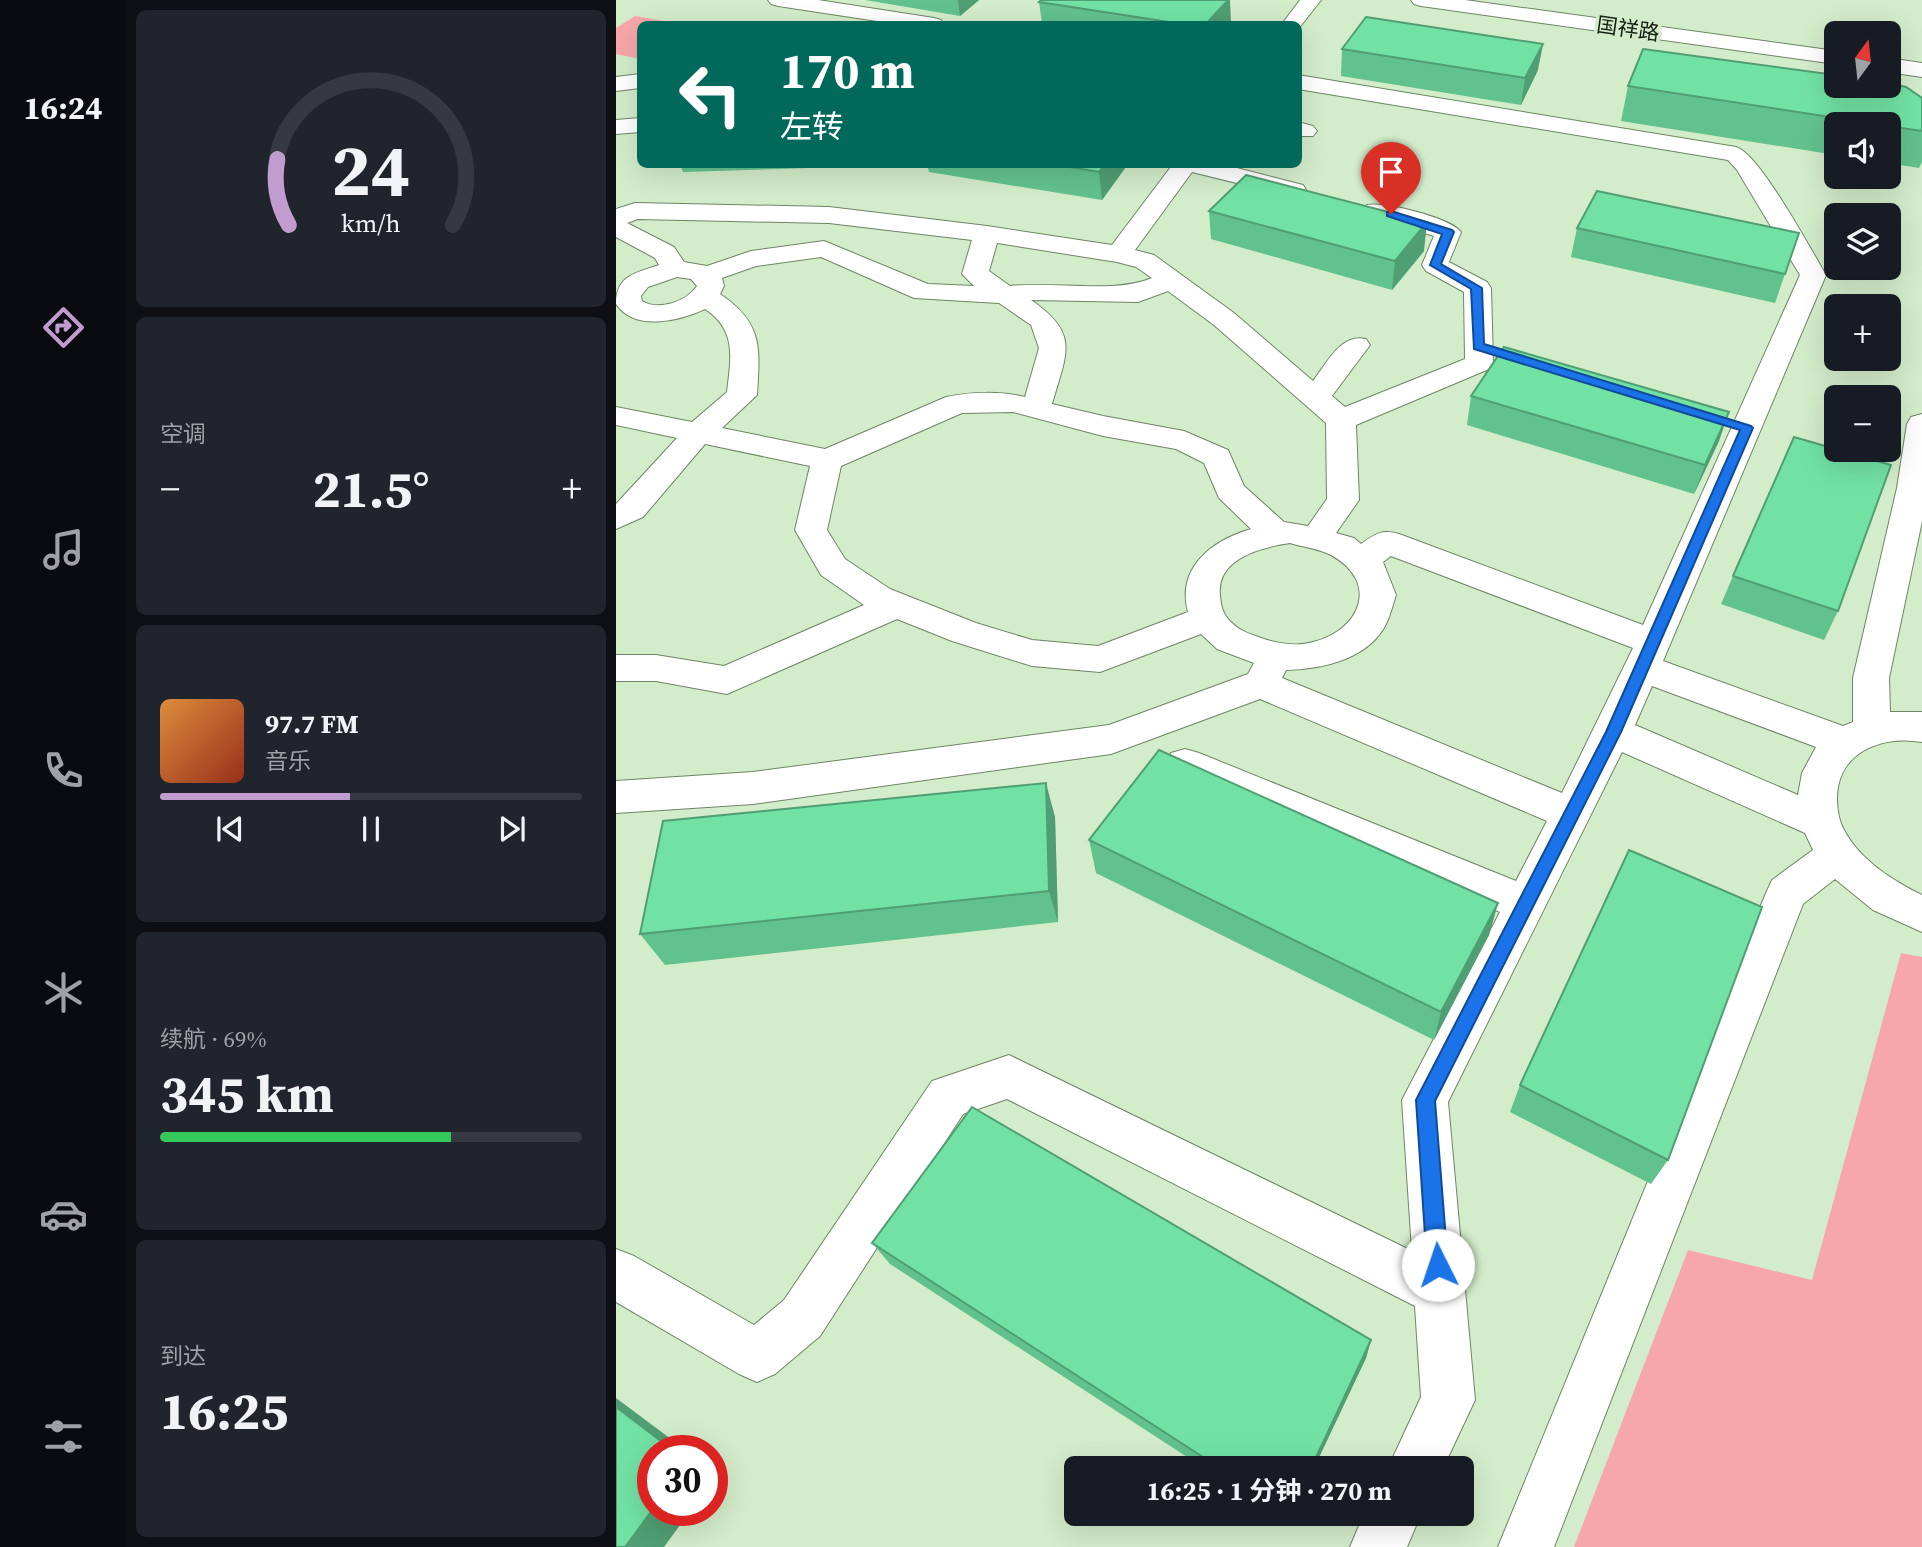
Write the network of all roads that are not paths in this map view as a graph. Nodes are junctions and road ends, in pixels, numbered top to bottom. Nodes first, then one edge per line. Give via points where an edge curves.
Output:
1 (778, 0) edge
2 (1311, 0) edge
3 (1421, 0) edge
4 (867, 14) junction
5 (852, 21) edge
6 (914, 21) edge
7 (1294, 21) edge
8 (1824, 56) edge
9 (1901, 67) edge
10 (1922, 70) edge
11 (637, 81) edge
12 (1302, 83) edge
13 (616, 84) edge
14 (637, 125) edge
15 (616, 127) edge
16 (1185, 168) edge
17 (1204, 168) edge
18 (616, 218) edge
19 (616, 227) edge
20 (987, 234) junction
21 (1119, 254) junction
22 (675, 269) junction
23 (1171, 280) junction
24 (706, 286) junction
25 (1004, 295) junction
26 (1356, 345) dead end
27 (1316, 397) junction
28 (1036, 409) junction
29 (616, 416) edge
30 (1341, 420) junction
31 (1922, 424) edge
32 (698, 433) junction
33 (827, 460) junction
34 (616, 518) edge
35 (1276, 533) junction
36 (1318, 535) junction
37 (1364, 559) junction
38 (896, 605) junction
39 (1207, 618) junction
40 (1648, 655) junction
41 (616, 668) edge
42 (1268, 671) junction
43 (1922, 727) edge
44 (1613, 732) junction
45 (1858, 735) junction
46 (1153, 779) edge
47 (616, 797) edge
48 (1572, 814) junction
49 (1829, 838) junction
50 (1526, 904) junction
51 (1922, 914) edge
52 (616, 1274) edge
53 (1440, 1292) junction
54 (1421, 1456) edge
55 (1388, 1526) edge
56 (1378, 1547) edge
57 (1526, 1547) edge

1 - 4 street
2 - 7 street
3 - 8 street, 国祥路
4 - 5 street
4 - 6 street
9 - 10 street
11 - 13 street
12 - 40 street via 1736,154 1813,275 1734,424
14 - 15 street
16 - 21 street
17 - 30 street via 1448,232 1435,265 1477,288 1491,350 1479,363
18 - 20 street via 635,211 829,215
19 - 22 street via 665,253
20 - 21 street
20 - 25 street via 975,274
21 - 23 street via 1144,261
22 - 24 street via 687,269
22 - 24 street via 638,281 627,295 631,307 654,314 683,310
23 - 25 street via 1138,294 1039,291
23 - 27 street
24 - 25 street via 751,259 824,249 924,292
24 - 32 street via 731,314 747,349 742,394
25 - 28 street via 1043,321 1053,348
26 - 27 street
27 - 30 street
28 - 33 street via 1013,403 957,404
28 - 35 street via 1184,441 1217,457 1230,491
29 - 32 street
30 - 36 street via 1343,500
31 - 45 street via 1913,488
32 - 33 street
32 - 34 street via 632,509
33 - 38 street via 811,530 833,567
35 - 36 street
35 - 39 street via 1237,544 1217,558 1205,576 1201,597
36 - 37 street
37 - 40 street via 1387,542
37 - 42 street via 1376,578 1380,598 1374,619 1358,637 1334,650
38 - 39 street via 1032,653 1100,659
38 - 41 street via 727,680 656,668
39 - 42 street
40 - 44 street
40 - 45 street
42 - 47 street via 1111,739 753,788
42 - 48 street
43 - 45 street
44 - 48 street
44 - 49 street
45 - 49 street via 1824,763 1816,790
46 - 50 street via 1166,756
48 - 50 street
49 - 51 street via 1868,884
49 - 57 street via 1787,893
50 - 53 street via 1425,1100
52 - 53 street via 757,1356 802,1318 948,1097 1009,1077
53 - 54 street via 1448,1400
55 - 56 street

